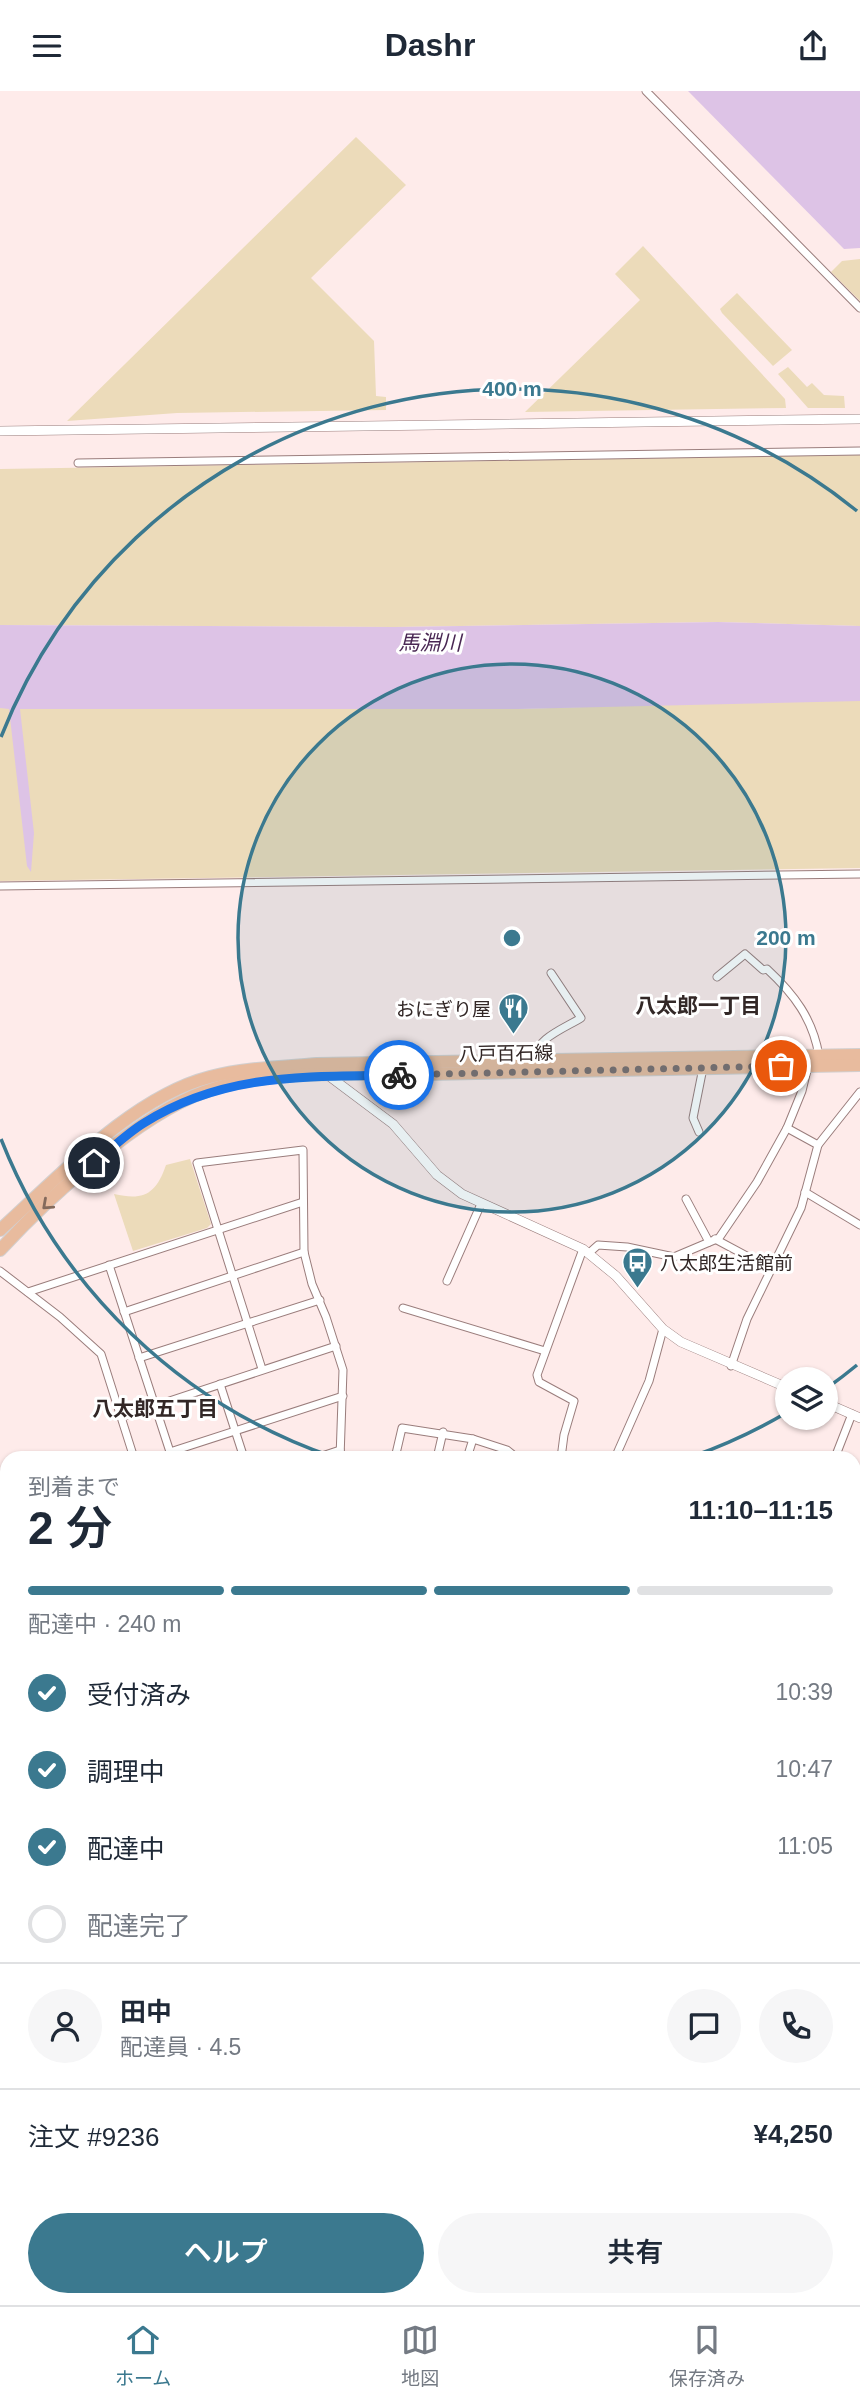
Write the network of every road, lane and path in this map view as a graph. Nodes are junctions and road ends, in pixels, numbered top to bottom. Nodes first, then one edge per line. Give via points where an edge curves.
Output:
1 (646, 91) edge
2 (860, 308) edge
3 (860, 419) edge
4 (0, 431) edge
5 (860, 451) edge
6 (78, 463) dead end
7 (860, 873) edge
8 (0, 886) edge
9 (551, 973) dead end
10 (717, 977) dead end
11 (860, 1055) edge
12 (819, 1056) junction
13 (533, 1061) junction
14 (317, 1065) junction
15 (860, 1065) edge
16 (808, 1066) junction
17 (703, 1068) junction
18 (328, 1076) junction
19 (860, 1091) edge
20 (787, 1128) junction
21 (699, 1132) dead end
22 (818, 1145) junction
23 (805, 1192) junction
24 (686, 1199) dead end
25 (303, 1202) junction
26 (481, 1204) junction
27 (860, 1225) edge
28 (217, 1229) junction
29 (0, 1230) edge
30 (712, 1241) junction
31 (0, 1251) edge
32 (586, 1251) junction
33 (304, 1252) junction
34 (109, 1265) junction
35 (771, 1269) junction
36 (0, 1271) edge
37 (232, 1276) junction
38 (447, 1281) dead end
39 (28, 1292) junction
40 (320, 1300) junction
41 (403, 1308) dead end
42 (124, 1312) junction
43 (248, 1323) junction
44 (663, 1329) junction
45 (336, 1346) junction
46 (545, 1351) junction
47 (139, 1358) junction
48 (732, 1366) junction
49 (262, 1369) junction
50 (775, 1383) edge
51 (220, 1384) junction
52 (343, 1396) junction
53 (155, 1406) junction
54 (838, 1408) edge
55 (856, 1416) edge
56 (121, 1417) junction
57 (235, 1431) junction
58 (443, 1432) junction
59 (473, 1439) junction
60 (132, 1451) edge
61 (170, 1451) edge
62 (182, 1451) edge
63 (242, 1451) edge
64 (340, 1451) edge
65 (397, 1451) edge
66 (439, 1451) edge
67 (469, 1451) edge
68 (508, 1451) edge
69 (562, 1451) edge
70 (618, 1451) edge
71 (838, 1451) edge

1 - 2 street
3 - 4 street
5 - 6 street
7 - 8 street
9 - 13 street via 581,1018 543,1041
10 - 12 street via 745,954 767,969 803,1008
11 - 12 main road, 八戸百石線
12 - 13 main road, 八戸百石線
13 - 14 main road, 八戸百石線
14 - 18 street
14 - 29 main road, 八戸百石線 via 234,1072 179,1088 123,1123
15 - 16 main road, 八戸百石線
16 - 17 main road, 八戸百石線
16 - 20 street
17 - 18 main road, 八戸百石線
17 - 21 street via 693,1118
18 - 26 street via 393,1124 438,1175
18 -> 31 main road, 八戸百石線 via 256,1080 205,1091 183,1101 143,1123 94,1163
19 - 22 street
20 - 22 street
20 - 30 street via 757,1182
22 - 23 street
23 - 27 street
23 - 35 street
24 - 30 street
25 - 28 street
25 - 28 street via 303,1150 197,1163
25 - 33 street
26 - 32 street
26 - 38 street
28 - 34 street
28 - 37 street
30 - 32 street via 674,1258 627,1247 598,1245
30 - 35 street
32 - 44 street via 616,1276
32 - 46 street
33 - 37 street
33 - 40 street
34 - 39 street
34 - 42 street
35 - 48 street via 747,1319
36 - 39 street
37 - 42 street
37 - 43 street
39 - 56 street via 100,1354
40 - 43 street
40 - 45 street
41 - 46 street
42 - 47 street
43 - 47 street
43 - 49 street
44 - 48 street
44 - 70 street via 649,1381
45 - 49 street
45 - 52 street via 343,1370
46 - 69 street via 539,1383 575,1401
47 - 53 street
48 - 50 street
49 - 51 street
51 - 53 street
51 - 57 street
52 - 57 street
52 - 64 street
53 - 56 street
53 - 61 street
54 - 55 street
55 - 71 street
56 - 60 street
57 - 62 street
57 - 63 street
58 - 59 street
58 - 65 street via 402,1428
58 - 66 street
59 - 67 street
59 - 68 street

